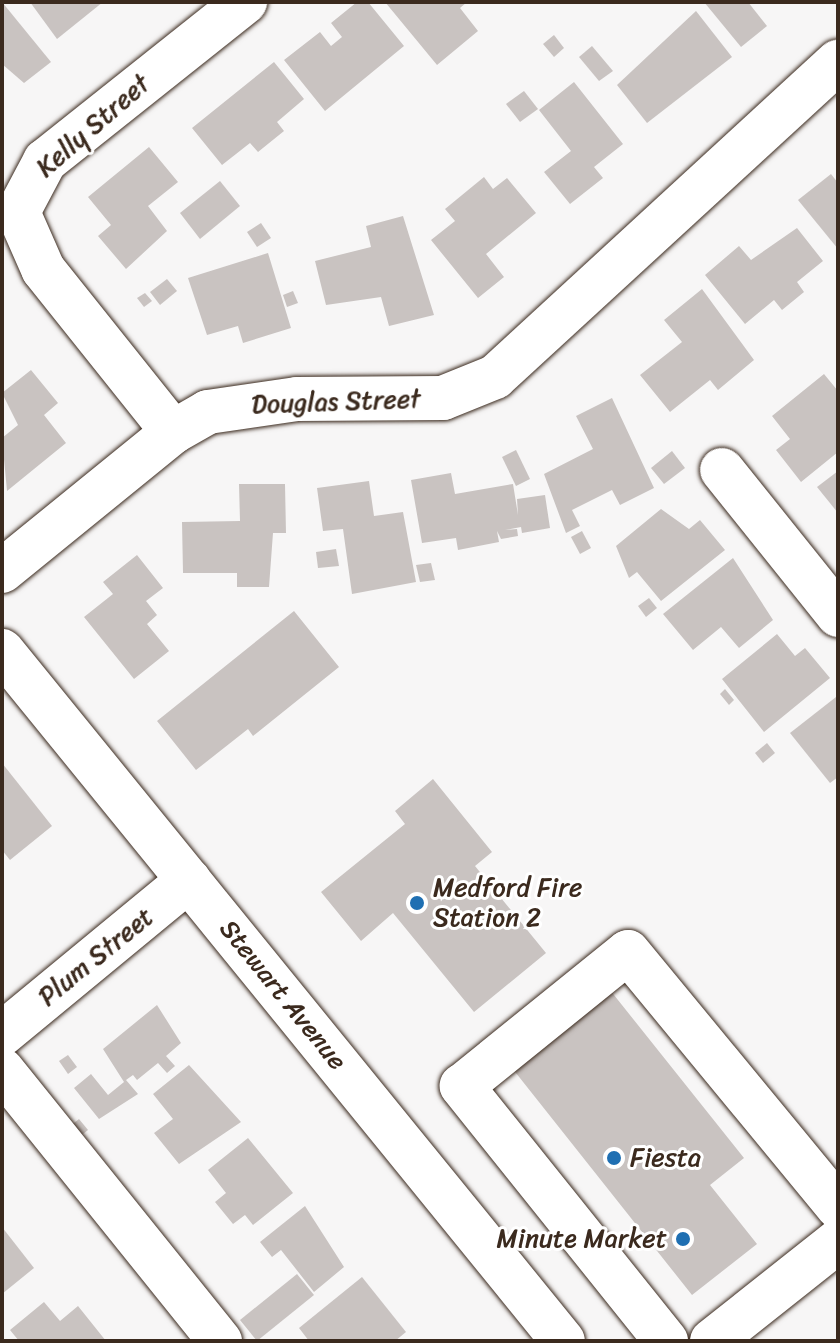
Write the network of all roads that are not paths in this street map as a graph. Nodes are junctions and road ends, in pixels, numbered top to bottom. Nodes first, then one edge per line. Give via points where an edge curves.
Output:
1 (245, 2) edge
2 (838, 62) edge
3 (173, 432) junction
4 (722, 470) dead end
5 (2, 571) edge
6 (836, 608) edge
7 (2, 651) edge
8 (189, 880) junction
9 (2, 1034) edge
10 (2, 1070) edge
11 (838, 1207) edge
12 (833, 1255) edge
13 (220, 1341) edge
14 (563, 1341) edge
15 (666, 1341) edge
16 (712, 1341) edge

1 - 3 street, Kelly Street via 45,161 18,212 43,269
2 - 3 street, Douglas Street via 495,377 443,398 257,402 208,412
3 - 5 street, Douglas Street
4 - 6 street
7 - 8 street, Stewart Avenue
8 - 9 street, Plum Street
8 - 14 street, Stewart Avenue
10 - 13 street
11 - 15 street via 628,952 462,1086
12 - 16 street

